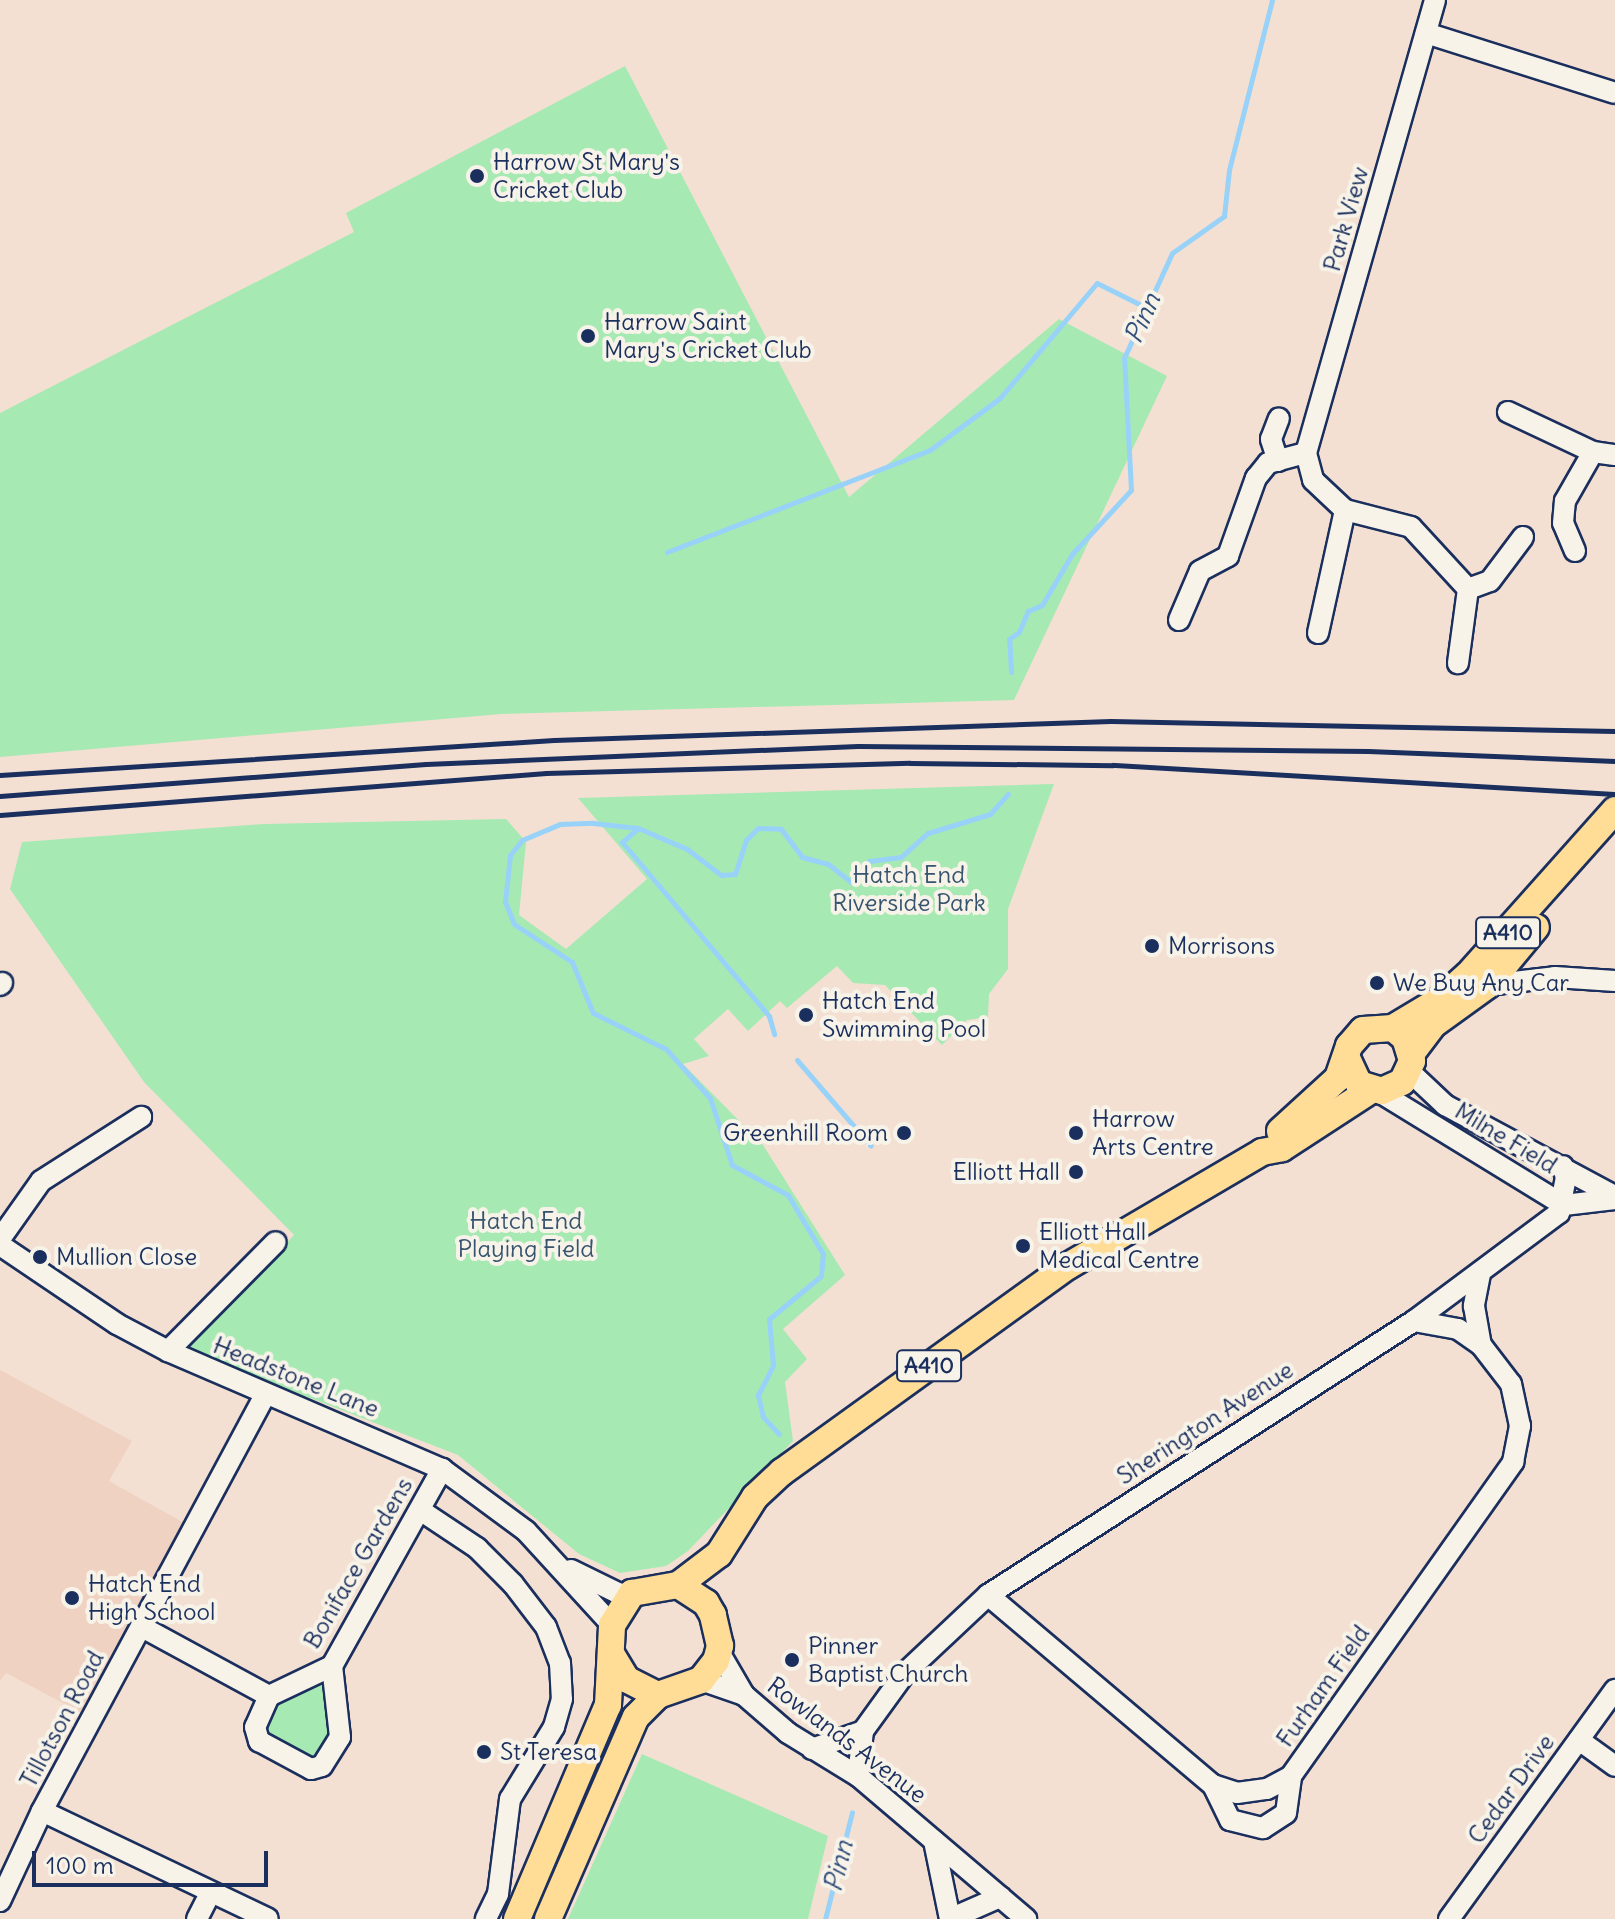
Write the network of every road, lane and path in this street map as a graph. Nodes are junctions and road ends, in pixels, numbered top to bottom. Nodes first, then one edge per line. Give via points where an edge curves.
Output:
1 (1435, 0) edge
2 (1426, 33) junction
3 (1615, 93) edge
4 (1508, 412) dead end
5 (1279, 418) dead end
6 (1593, 452) junction
7 (1306, 453) junction
8 (1615, 455) edge
9 (1278, 461) junction
10 (1345, 510) junction
11 (1523, 537) dead end
12 (1575, 551) dead end
13 (1468, 589) junction
14 (1179, 620) dead end
15 (1318, 633) dead end
16 (1458, 663) dead end
17 (1612, 822) edge
18 (1505, 950) junction
19 (1555, 977) junction
20 (1615, 981) edge
21 (1488, 985) junction
22 (1393, 1028) junction
23 (1347, 1058) junction
24 (1410, 1063) junction
25 (1374, 1090) junction
26 (141, 1117) dead end
27 (1262, 1152) junction
28 (1563, 1166) junction
29 (1615, 1198) edge
30 (1564, 1205) junction
31 (3, 1228) edge
32 (276, 1242) dead end
33 (0, 1245) edge
34 (1480, 1274) junction
35 (1414, 1321) junction
36 (1481, 1345) junction
37 (168, 1351) junction
38 (265, 1395) junction
39 (442, 1469) junction
40 (420, 1510) junction
41 (719, 1554) junction
42 (564, 1567) junction
43 (678, 1585) junction
44 (632, 1593) junction
45 (988, 1595) junction
46 (706, 1603) junction
47 (612, 1625) junction
48 (142, 1627) junction
49 (719, 1652) junction
50 (613, 1657) junction
51 (332, 1666) junction
52 (701, 1680) junction
53 (1615, 1690) edge
54 (658, 1695) junction
55 (744, 1695) junction
56 (269, 1696) junction
57 (863, 1731) junction
58 (1579, 1740) junction
59 (812, 1749) junction
60 (1615, 1766) edge
61 (858, 1776) junction
62 (1291, 1776) junction
63 (1213, 1785) junction
64 (42, 1811) junction
65 (933, 1839) junction
66 (209, 1895) junction
67 (1000, 1897) junction
68 (0, 1901) edge
69 (1457, 1916) edge
70 (263, 1918) edge
71 (197, 1919) edge
72 (486, 1919) edge
73 (517, 1919) edge
74 (548, 1919) edge
75 (950, 1919) edge
76 (1026, 1919) edge

1 - 2 street, Park View
2 - 3 street
2 - 7 street, Park View
4 - 6 street
5 - 9 street via 1271,439
6 - 8 street
6 - 12 street via 1565,501 1563,523
7 - 9 street
7 - 10 street via 1313,480
9 - 14 street via 1256,478 1228,556 1200,571
10 - 13 street via 1411,527
10 - 15 street
11 - 13 street via 1490,581
13 - 16 street
17 - 18 main road, A410
18 - 19 street via 1538,973
18 - 21 main road, A410
18 - 22 main road, A410
19 - 20 street
19 - 21 street
21 - 24 main road, A410 via 1434,1024
22 - 23 main road via 1363,1030
22 - 24 main road via 1405,1038
23 - 25 main road via 1352,1075
23 - 27 main road, A410 via 1327,1091
24 - 25 main road via 1393,1088
24 - 28 street, Milne Field via 1445,1105
25 - 27 main road, A410 via 1282,1148
25 - 30 street, Milne Field
26 - 31 street via 41,1181
27 - 41 main road, A410 via 1068,1266 782,1472 755,1497
28 - 29 street, Milne Field
28 - 30 street
29 - 30 street, Milne Field
30 - 34 street, Sherington Avenue
32 - 37 street
33 - 37 street, Headstone Lane via 117,1324
34 - 35 street, Sherington Avenue
34 - 36 street, Furham Field via 1474,1306
35 - 36 street, Furham Field via 1439,1322
35 - 45 street, Sherington Avenue
36 - 62 street, Furham Field via 1511,1384 1520,1426 1513,1462
37 - 38 street, Headstone Lane
38 - 39 street, Headstone Lane via 365,1432
38 - 48 street, Tillotson Road
39 - 40 street, Boniface Gardens
39 - 42 street, Headstone Lane
40 - 51 street, Boniface Gardens
40 - 72 street via 477,1548 513,1584 546,1627 560,1663 562,1699 554,1727 510,1799 498,1894
41 - 43 main road, A410
41 - 46 main road, A410
42 - 44 street, Headstone Lane via 620,1594
42 - 47 street, Headstone Lane
43 - 44 main road
43 - 46 main road
44 - 47 main road
45 - 57 street, Sherington Avenue via 905,1673
45 - 63 street
46 - 49 main road via 717,1627
47 - 50 main road
48 - 56 street
48 - 64 street, Tillotson Road
49 - 52 main road
49 - 55 street
50 - 54 main road via 626,1679
50 - 73 main road via 604,1716
51 - 56 street, Boniface Gardens
51 - 56 street via 340,1737 322,1766 311,1769 259,1741 255,1727
52 - 54 main road
52 - 55 street, Rowlands Avenue
53 - 58 street, Cedar Drive
54 - 74 main road via 636,1717
55 - 59 street, Rowlands Avenue
57 - 59 street
57 - 61 street, Sherington Avenue
58 - 60 street
58 - 69 street, Cedar Drive
59 - 61 street, Rowlands Avenue
61 - 65 street, Rowlands Avenue
62 - 63 street, Furham Field via 1267,1789 1237,1793
62 - 63 street via 1286,1813 1263,1828 1230,1820
64 - 66 street
64 - 68 street, Tillotson Road
65 - 67 street, Rowlands Avenue
65 - 75 street via 944,1871
66 - 70 street
66 - 71 street
67 - 75 street
67 - 76 street, Rowlands Avenue

